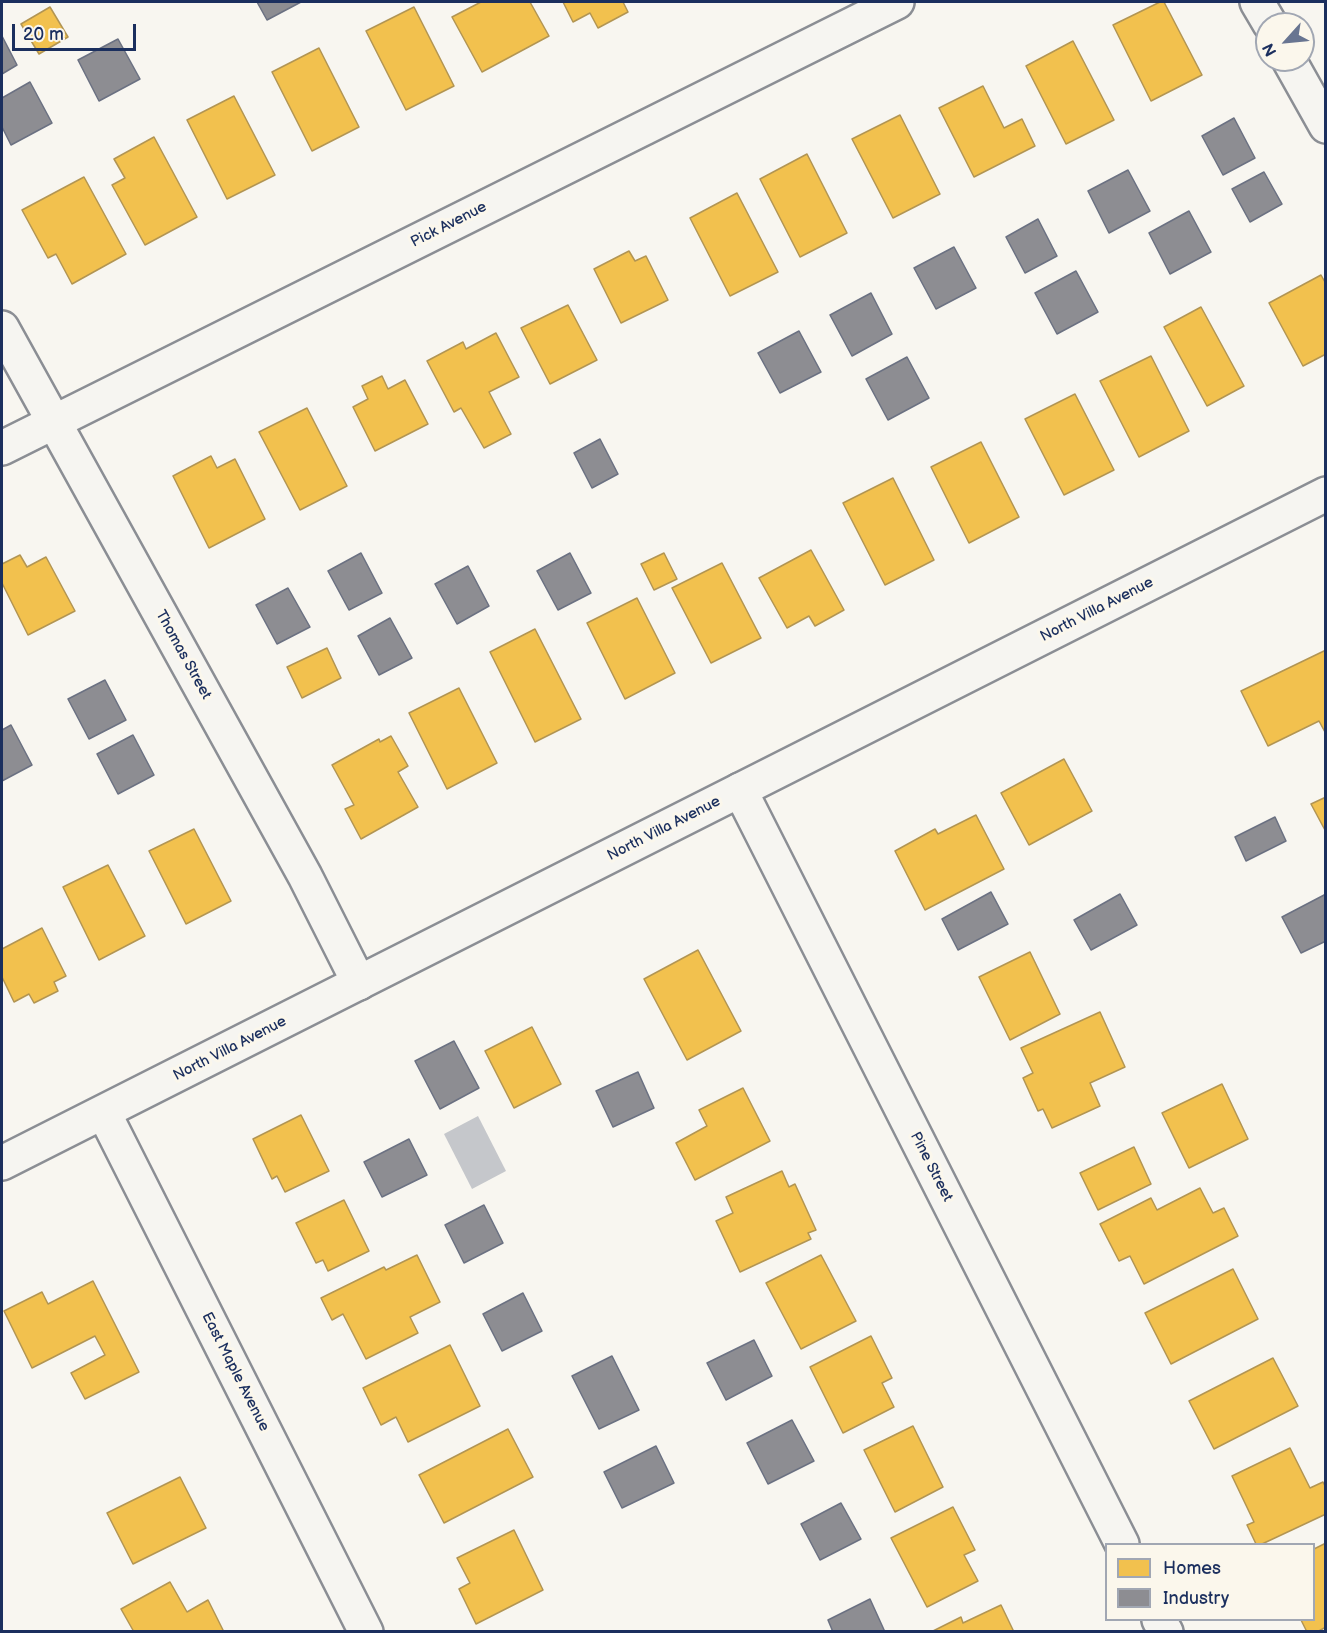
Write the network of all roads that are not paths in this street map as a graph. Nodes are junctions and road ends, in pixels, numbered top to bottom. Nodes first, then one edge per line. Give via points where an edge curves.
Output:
1 (897, 2) edge
2 (1296, 72) edge
3 (1326, 126) edge
4 (2, 328) edge
5 (54, 422) junction
6 (2, 448) edge
7 (1326, 494) edge
8 (740, 790) junction
9 (359, 983) junction
10 (104, 1113) junction
11 (2, 1163) edge
12 (1121, 1543) edge
13 (366, 1632) edge

1 - 5 street, Pick Avenue
2 - 3 street
4 - 5 street, Thomas Street
5 - 6 street, Pick Avenue
5 - 9 street, Thomas Street via 305,876
7 - 8 street, North Villa Avenue
8 - 9 street, North Villa Avenue
8 - 12 street, Pine Street
9 - 10 street, North Villa Avenue
10 - 11 street, North Villa Avenue
10 - 13 street, East Maple Avenue

